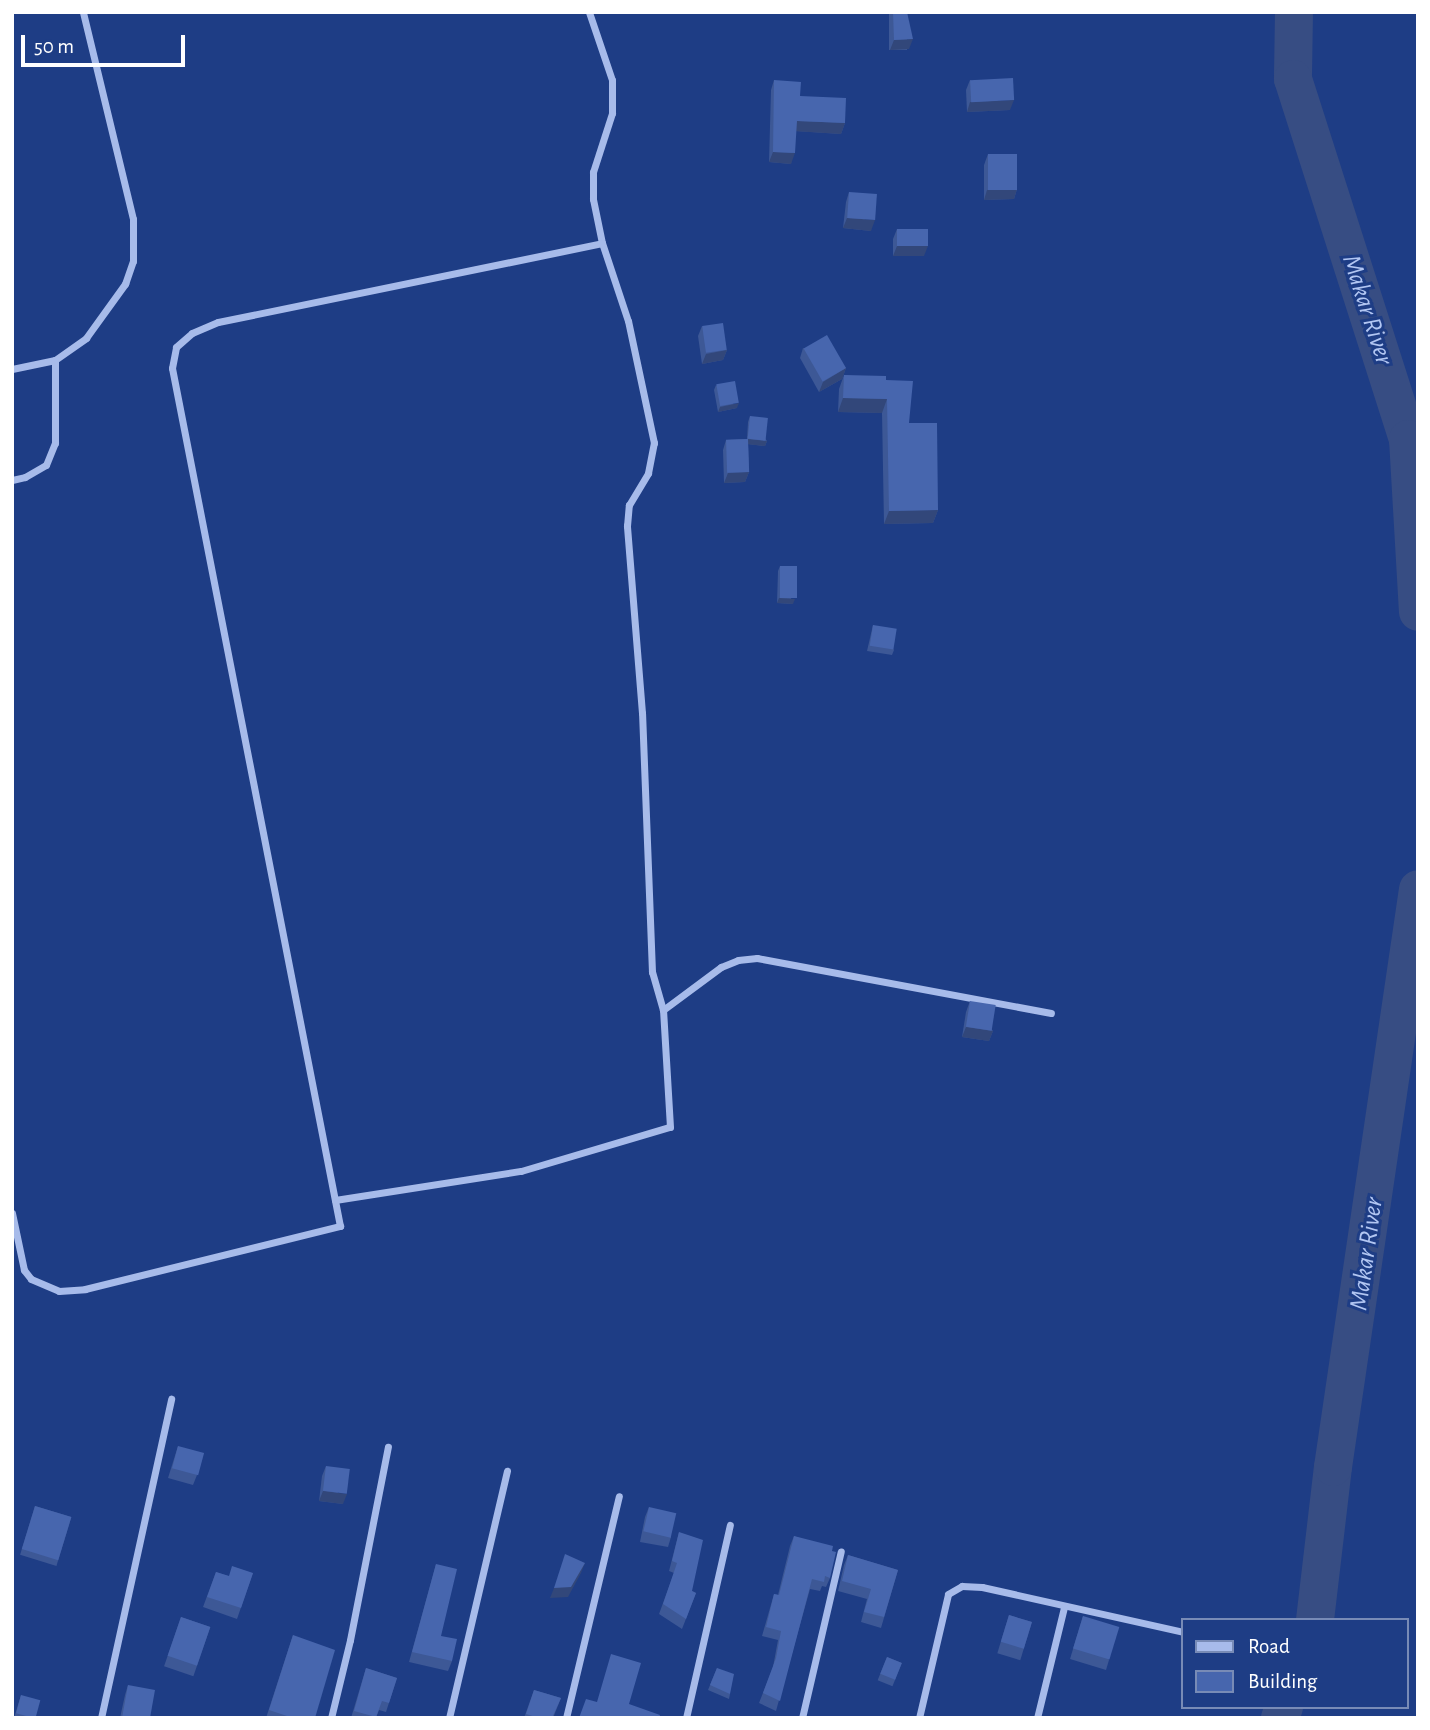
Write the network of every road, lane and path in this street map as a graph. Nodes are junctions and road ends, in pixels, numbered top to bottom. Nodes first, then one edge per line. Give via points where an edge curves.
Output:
1 (83, 12) edge
2 (589, 12) edge
3 (602, 243) junction
4 (55, 360) junction
5 (12, 369) edge
6 (12, 480) edge
7 (663, 1010) junction
8 (1051, 1013) dead end
9 (335, 1200) junction
10 (12, 1213) edge
11 (172, 1399) dead end
12 (388, 1447) dead end
13 (508, 1471) dead end
14 (619, 1496) dead end
15 (730, 1525) dead end
16 (841, 1551) dead end
17 (1064, 1607) junction
18 (1182, 1632) edge
19 (101, 1718) edge
20 (331, 1718) edge
21 (449, 1718) edge
22 (566, 1718) edge
23 (686, 1718) edge
24 (802, 1718) edge
25 (919, 1718) edge
26 (1037, 1718) edge

1 - 4 street via 133,219 133,261 125,284 86,338
2 - 3 street via 612,80 611,113 593,172
3 - 7 street via 628,321 654,443 648,473 629,505 627,526 642,713 652,972
3 - 9 street via 218,323 183,340 173,358
4 - 5 street
4 - 6 street via 55,443 46,465
7 - 8 street via 722,967 757,958
7 - 9 street via 670,1127 521,1171
9 - 10 street via 340,1226 85,1289 59,1291 31,1279 24,1270
11 - 19 street
12 - 20 street
13 - 21 street
14 - 22 street
15 - 23 street
16 - 24 street
17 - 18 street
17 - 25 street via 982,1587 954,1588 948,1594
17 - 26 street

